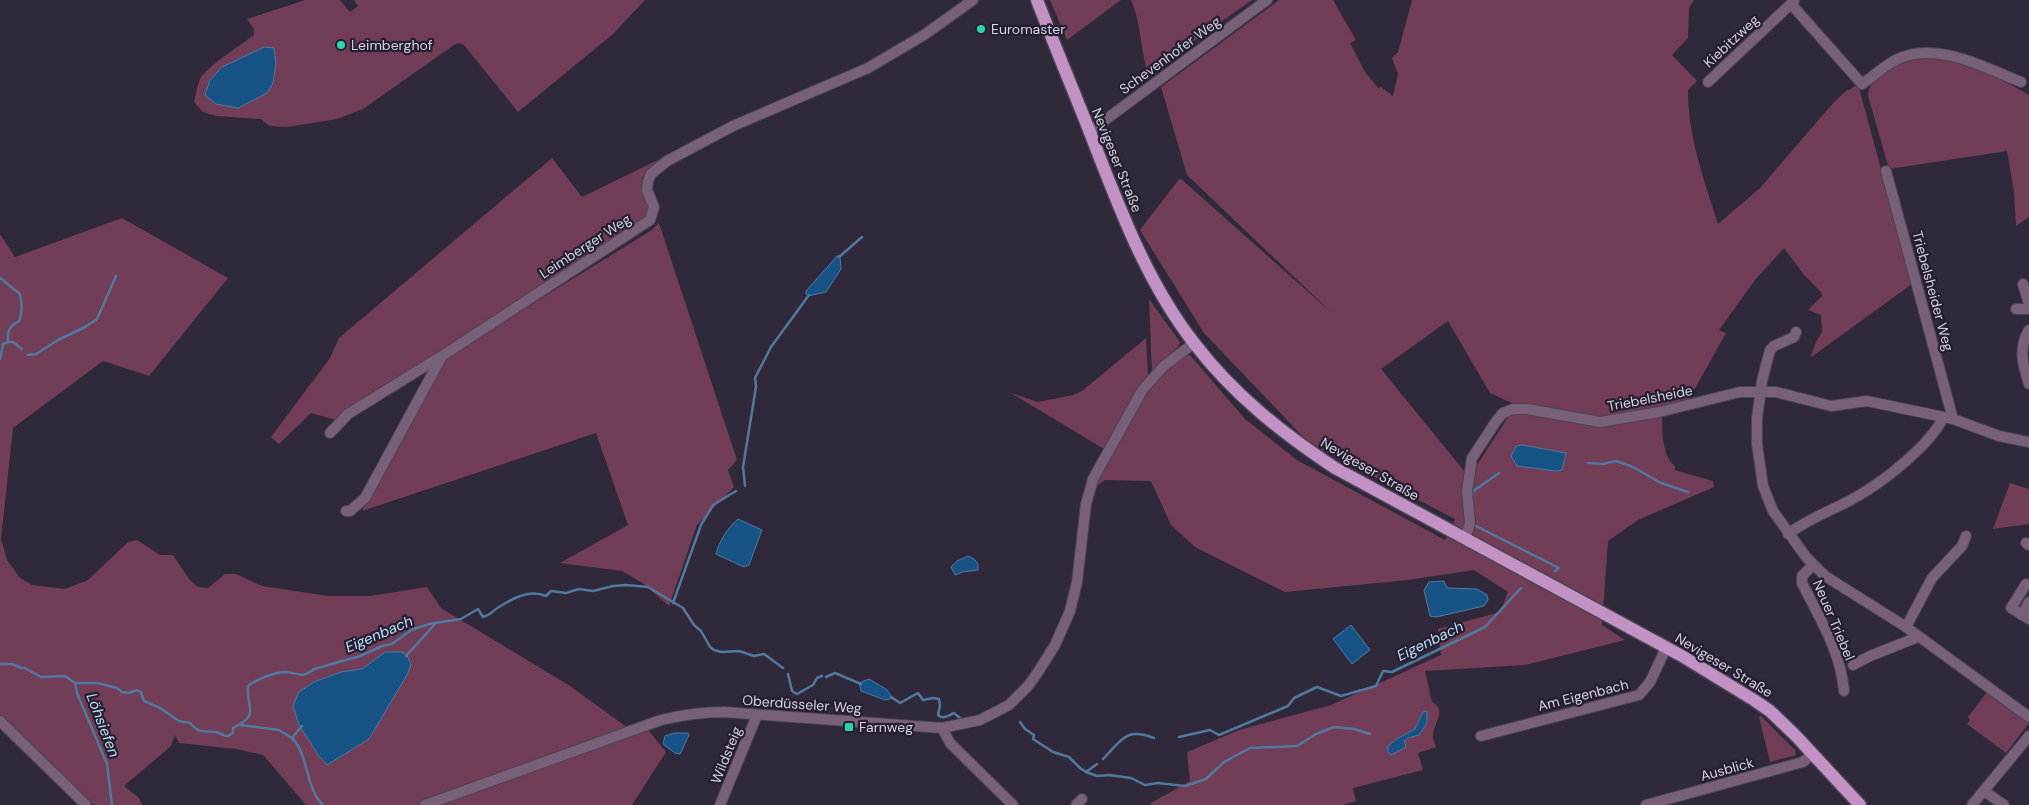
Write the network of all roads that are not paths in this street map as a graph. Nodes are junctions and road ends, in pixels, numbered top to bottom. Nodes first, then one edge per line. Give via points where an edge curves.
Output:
1 (973, 0) edge
2 (1037, 0) edge
3 (1267, 0) edge
4 (1793, 2) edge
5 (1708, 82) dead end
6 (2022, 82) dead end
7 (1089, 132) junction
8 (1886, 171) dead end
9 (2023, 284) dead end
10 (2029, 304) edge
11 (2029, 308) edge
12 (2016, 309) dead end
13 (2029, 330) edge
14 (1796, 332) dead end
15 (1194, 343) junction
16 (442, 356) junction
17 (2029, 384) edge
18 (1761, 391) junction
19 (1942, 417) junction
20 (1953, 419) junction
21 (330, 433) dead end
22 (2029, 442) edge
23 (346, 511) dead end
24 (1788, 534) junction
25 (1966, 536) dead end
26 (1466, 539) junction
27 (1813, 565) junction
28 (2026, 584) dead end
29 (2029, 602) edge
30 (2025, 617) edge
31 (1906, 627) junction
32 (1918, 637) junction
33 (1666, 648) junction
34 (1853, 665) dead end
35 (1844, 692) dead end
36 (757, 715) junction
37 (2029, 717) edge
38 (0, 721) edge
39 (942, 728) junction
40 (1481, 736) dead end
41 (2029, 736) edge
42 (1812, 754) junction
43 (1984, 792) junction
44 (1681, 800) edge
45 (86, 805) edge
46 (425, 805) edge
47 (720, 805) edge
48 (1013, 805) edge
49 (1646, 805) edge
50 (1860, 805) edge
51 (1972, 805) edge
52 (2004, 805) edge

1 - 16 street, Leimberger Weg via 924,35 868,68 733,126 666,162 651,174 648,181 647,190 654,207 650,220
2 - 7 main road, Nevigeser Straße
3 - 7 street, Schevenhofer Weg
4 - 5 street, Kiebitzweg
4 - 6 street via 1862,84 1899,58 1924,53 1970,62
7 - 15 main road, Nevigeser Straße via 1128,229 1155,285
8 - 20 street, Triebelsheider Weg
9 - 10 street
11 - 12 street
13 - 17 street via 2022,356
14 - 18 street via 1794,337 1770,350
15 - 26 main road, Nevigeser Straße via 1246,400 1300,445 1350,477
15 - 39 street, Oberdüsseler Weg via 1164,366 1143,389 1092,479 1070,611 1055,645 1038,672 1028,686 998,712 980,720
16 - 21 street via 348,414
16 - 23 street, Leimberger Weg via 365,498
18 - 19 street, Triebelsheide via 1831,406 1867,401
18 - 24 street, Neuer Triebel via 1757,444 1763,486 1773,511
18 - 26 street, Triebelsheide via 1740,392 1659,412 1600,422 1526,409 1506,411 1476,450 1471,462 1466,491 1470,523
19 - 20 street, Triebelsheide
19 - 24 street via 1927,440 1881,482 1848,502 1805,521
20 - 22 street, Triebelsheide via 1999,436
24 - 27 street, Neuer Triebel
25 - 31 street via 1962,546 1932,578
26 - 33 main road, Nevigeser Straße
27 - 31 street, Neuer Triebel
27 - 35 street, Neuer Triebel via 1802,576 1802,583 1840,666
28 - 30 street via 2011,608
29 - 30 street
31 - 32 street, Neuer Triebel
32 - 34 street, Neuer Triebel
32 - 37 street, Neuer Triebel
33 - 40 street, Am Eigenbach via 1650,682 1640,694
33 - 42 main road, Nevigeser Straße via 1765,707
36 - 39 street, Oberdüsseler Weg
36 - 46 street, Oberdüsseler Weg via 702,712 661,720
36 - 47 street, Wildsteig
38 - 45 street
39 - 48 street via 950,743
41 - 43 street
42 - 44 street, Ausblick via 1803,762
42 - 50 main road, Nevigeser Straße
43 - 51 street
43 - 52 street
44 - 49 street, Ausblick

